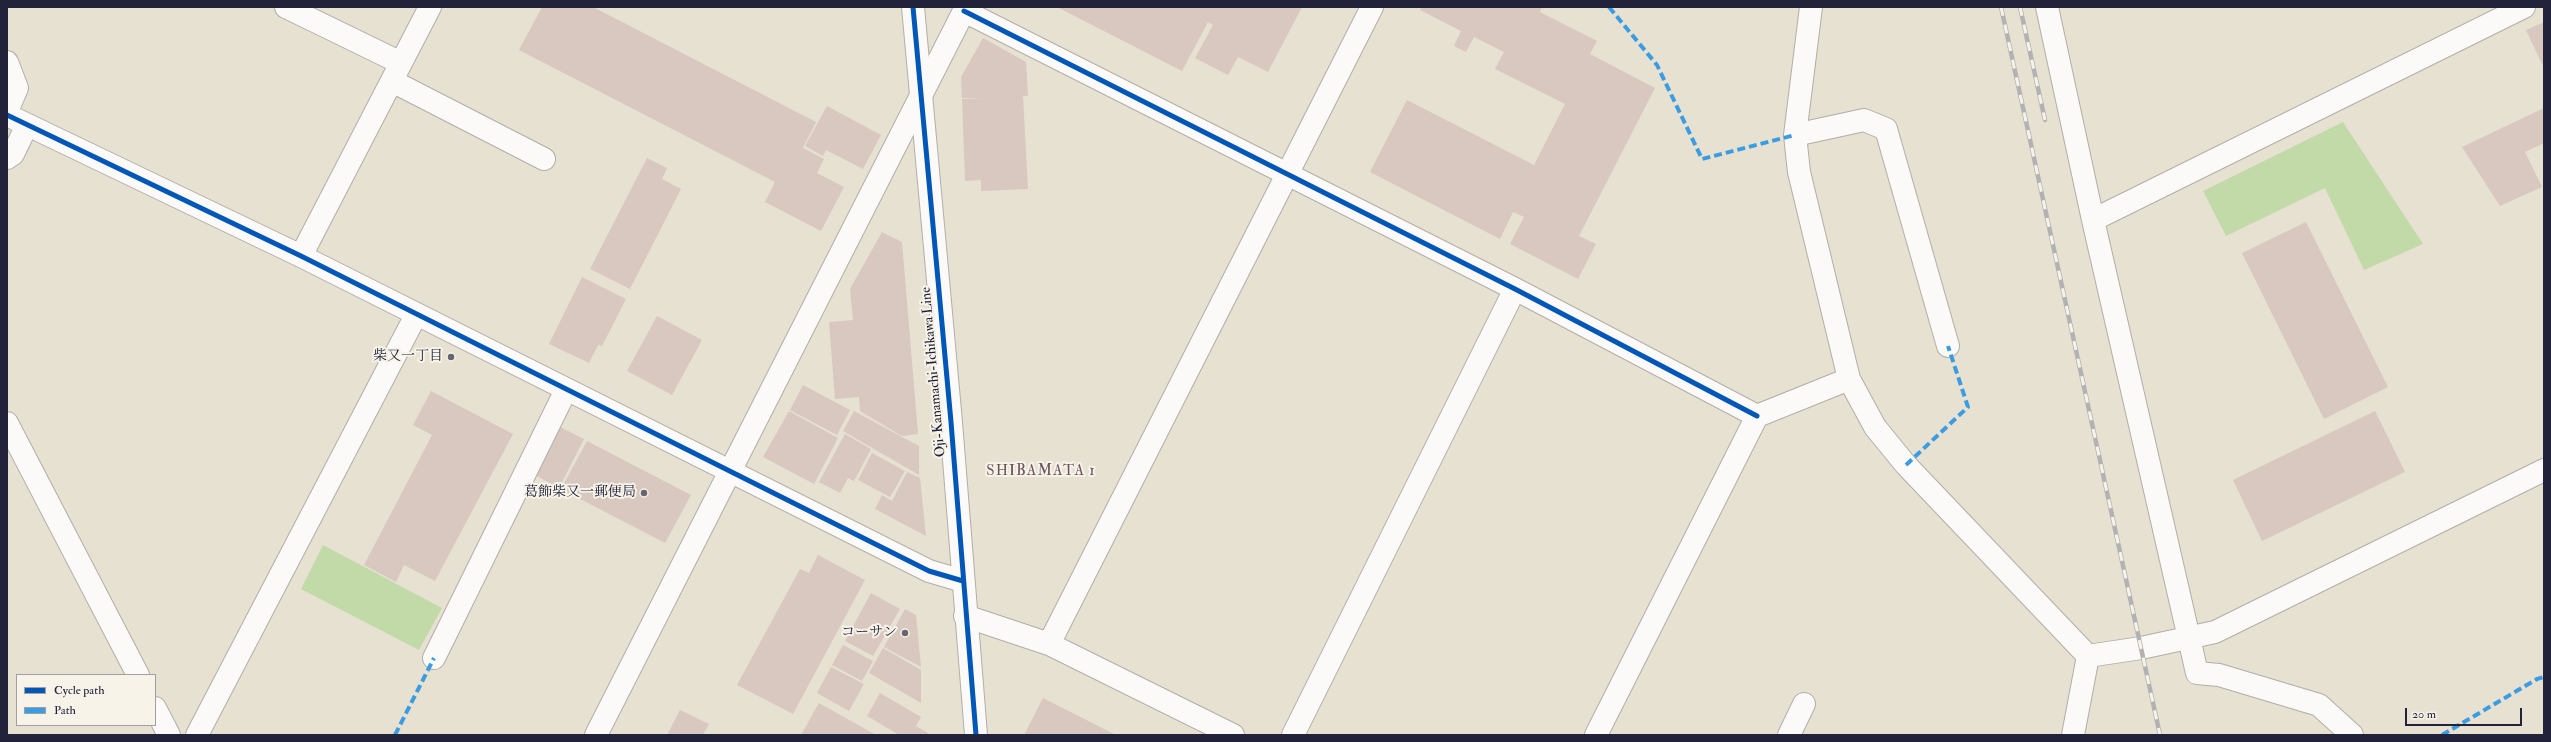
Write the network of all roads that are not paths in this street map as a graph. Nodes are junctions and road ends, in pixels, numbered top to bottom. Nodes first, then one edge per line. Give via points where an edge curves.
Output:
1 (286, 7) edge
2 (430, 7) edge
3 (913, 7) edge
4 (1372, 7) edge
5 (1811, 7) edge
6 (2047, 7) edge
7 (2524, 7) edge
8 (965, 9) edge
9 (7, 62) edge
10 (396, 72) junction
11 (921, 92) junction
12 (7, 111) edge
13 (7, 115) edge
14 (27, 125) junction
15 (1795, 135) junction
16 (7, 158) edge
17 (544, 159) dead end
18 (1288, 174) junction
19 (2093, 220) junction
20 (301, 256) junction
21 (1515, 289) junction
22 (416, 315) junction
23 (1948, 346) dead end
24 (1850, 379) junction
25 (566, 390) junction
26 (1757, 416) junction
27 (7, 423) edge
28 (2544, 470) edge
29 (730, 472) junction
30 (963, 582) junction
31 (965, 616) junction
32 (2189, 638) junction
33 (1049, 644) junction
34 (2096, 656) junction
35 (434, 658) dead end
36 (137, 674) edge
37 (1804, 704) dead end
38 (156, 710) edge
39 (169, 735) edge
40 (197, 735) edge
41 (596, 735) edge
42 (976, 735) edge
43 (1233, 735) edge
44 (1293, 735) edge
45 (1596, 735) edge
46 (1788, 735) edge
47 (2073, 735) edge
48 (2352, 735) edge

1 - 10 street
2 - 10 street
3 - 11 street, Oji-Kanamachi-Ichikawa Line
4 - 18 street
5 - 15 street
6 - 19 street
7 - 19 street
8 - 11 street
8 - 18 street
9 - 12 street via 17,88
10 - 17 street
10 - 20 street
11 - 29 street
11 - 30 street, Oji-Kanamachi-Ichikawa Line
13 - 14 street
14 - 16 street via 13,154
14 - 20 street
15 - 23 street via 1864,120 1886,129
15 - 24 street via 1799,172
18 - 21 street
18 - 33 street
19 - 32 street
20 - 22 street
21 - 26 street
21 - 44 street
22 - 25 street
22 - 40 street
24 - 26 street
24 - 34 street via 1875,428 1906,465
25 - 29 street
25 - 35 street
26 - 45 street
27 - 36 street
28 - 32 street via 2215,632
29 - 30 street via 929,571
29 - 41 street
30 - 31 street, Oji-Kanamachi-Ichikawa Line
31 - 33 street
31 - 42 street, Oji-Kanamachi-Ichikawa Line
32 - 34 street
32 - 48 street via 2197,673 2219,675 2319,705
33 - 43 street
34 - 47 street
37 - 46 street
38 - 39 street

